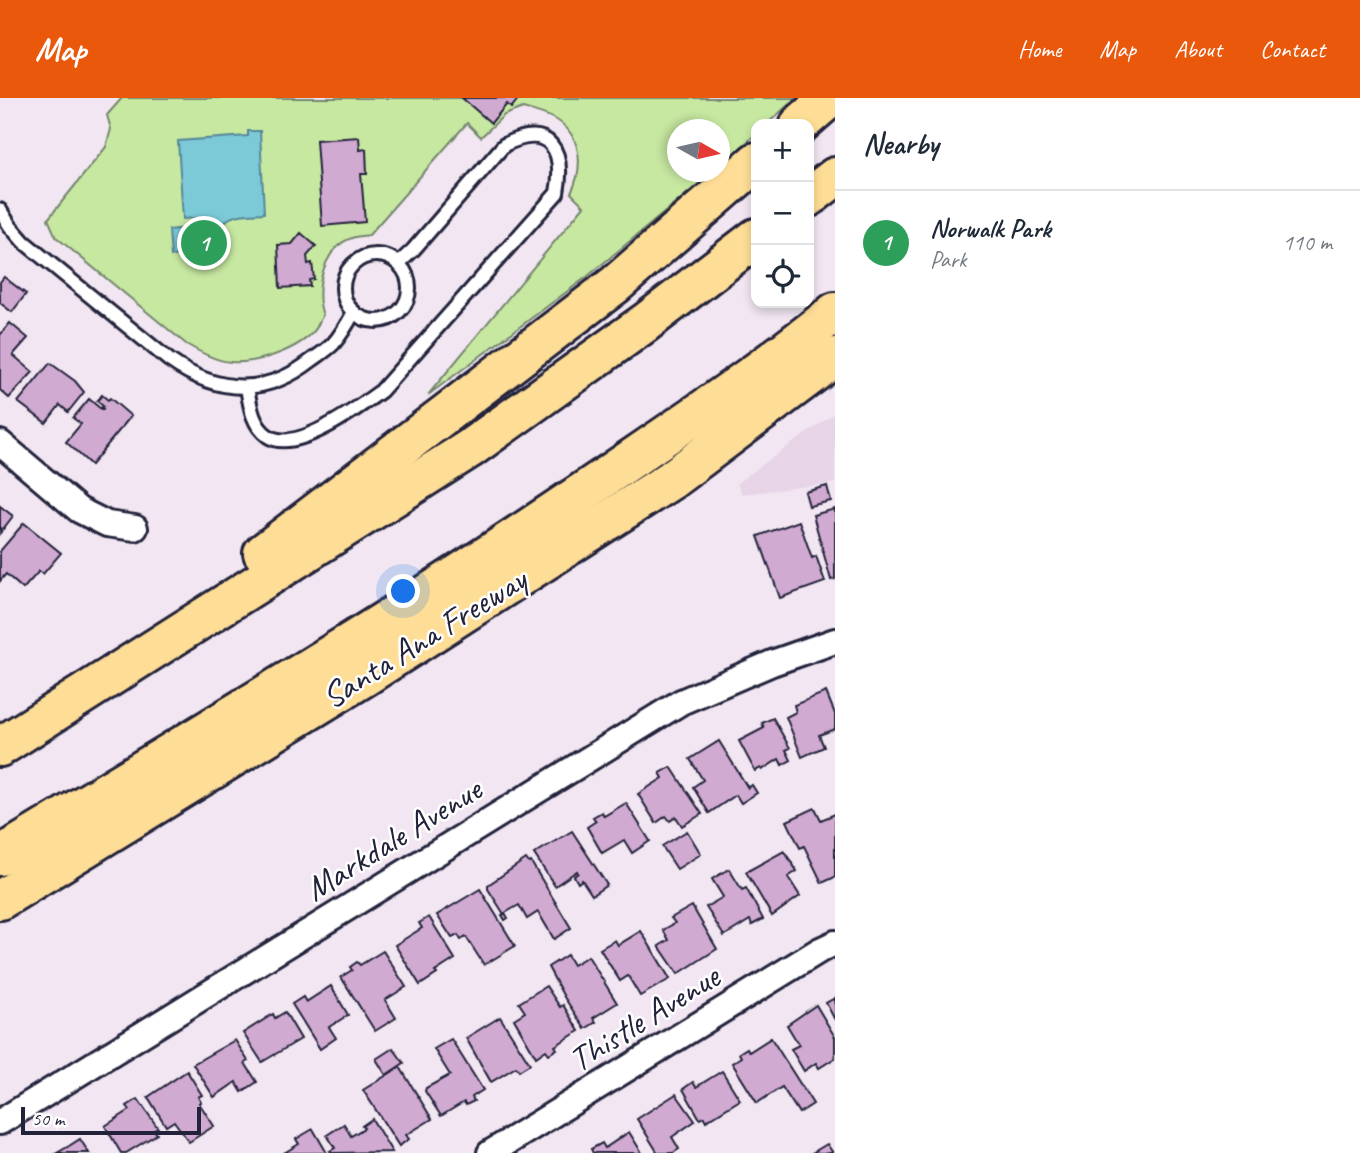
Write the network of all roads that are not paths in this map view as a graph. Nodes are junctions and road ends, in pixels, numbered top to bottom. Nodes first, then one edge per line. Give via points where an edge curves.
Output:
1 (830, 98) edge
2 (806, 119) edge
3 (751, 166) edge
4 (835, 177) edge
5 (814, 193) edge
6 (0, 210) edge
7 (751, 242) edge
8 (399, 263) junction
9 (835, 312) edge
10 (354, 313) junction
11 (835, 357) edge
12 (247, 387) junction
13 (0, 443) edge
14 (135, 528) dead end
15 (835, 641) edge
16 (71, 703) junction
17 (0, 747) edge
18 (0, 856) edge
19 (0, 900) edge
20 (835, 943) edge
21 (0, 1122) edge
22 (490, 1153) edge

1 - 2 highway
3 - 16 highway via 617,284
4 - 5 highway
6 - 12 lane via 24,242 169,360 206,380
7 - 16 highway via 469,449
8 - 10 lane via 408,282 402,308 381,321
8 - 10 lane via 379,255 356,262 344,286
8 - 12 lane via 504,145 531,136 545,139 555,150 560,162 557,193 381,391 348,415 284,441 261,430 251,413
9 - 18 highway via 713,403 404,610
10 - 12 lane via 333,344 286,379
11 - 19 highway, Santa Ana Freeway via 671,480 364,677
13 - 14 street via 79,510 107,524
15 - 21 street, Markdale Avenue via 681,702
16 - 17 highway
20 - 22 street, Thistle Avenue

